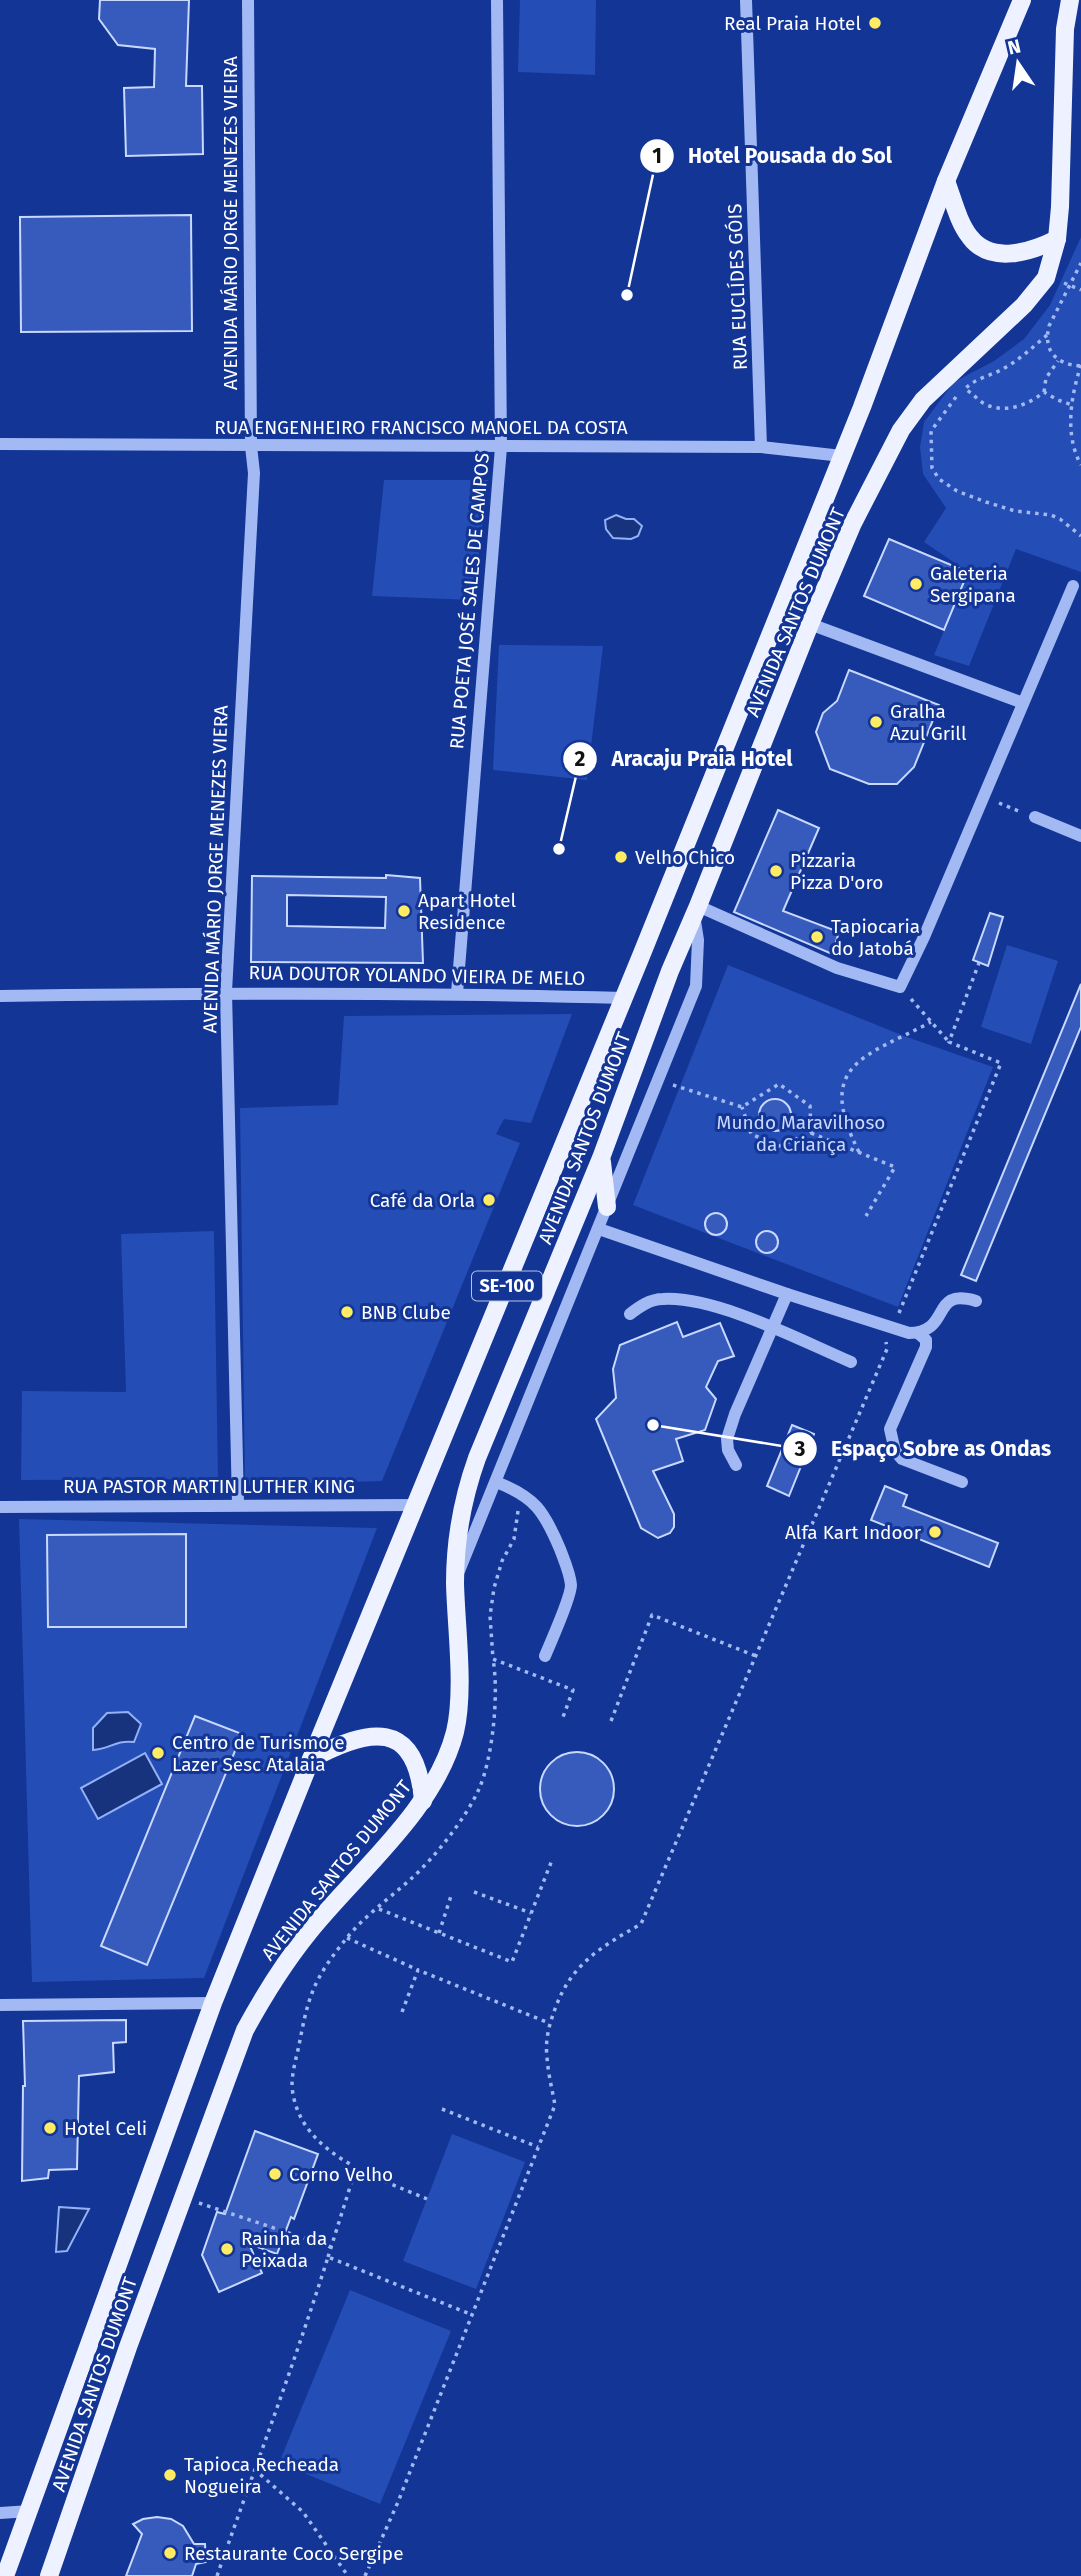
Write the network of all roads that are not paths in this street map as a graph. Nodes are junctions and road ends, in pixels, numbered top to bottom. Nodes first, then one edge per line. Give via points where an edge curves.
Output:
1 (248, 0) edge
2 (497, 0) edge
3 (746, 0) edge
4 (1022, 0) edge
5 (1070, 0) edge
6 (946, 181) junction
7 (1056, 239) junction
8 (0, 444) edge
9 (251, 446) junction
10 (501, 447) junction
11 (761, 447) junction
12 (842, 456) junction
13 (1073, 586) dead end
14 (810, 624) junction
15 (1023, 703) junction
16 (1035, 817) road end
17 (1081, 836) edge
18 (696, 910) junction
19 (226, 992) junction
20 (457, 993) junction
21 (0, 996) edge
22 (624, 998) junction
23 (601, 1158) junction
24 (607, 1207) junction
25 (600, 1228) junction
26 (787, 1294) junction
27 (976, 1301) dead end
28 (630, 1314) dead end
29 (772, 1328) junction
30 (918, 1333) junction
31 (851, 1362) dead end
32 (736, 1465) dead end
33 (496, 1482) junction
34 (962, 1482) dead end
35 (238, 1504) junction
36 (417, 1505) junction
37 (0, 1507) edge
38 (455, 1581) junction
39 (545, 1656) dead end
40 (311, 1759) junction
41 (423, 1801) junction
42 (213, 2003) junction
43 (0, 2006) edge
44 (30, 2511) junction
45 (0, 2513) edge
46 (5, 2576) edge
47 (49, 2576) edge

1 - 9 street, AVENIDA MÁRIO JORGE MENEZES VIEIRA
2 - 10 street, RUA POETA JOSÉ SALES DE CAMPOS
3 - 11 street, RUA EUCLÍDES GÓIS
4 - 6 main road, AVENIDA SANTOS DUMONT / SE-100
5 - 7 main road, AVENIDA SANTOS DUMONT / SE-100
6 - 7 main road via 970,238 982,247 996,254 1017,252
6 - 12 main road, AVENIDA SANTOS DUMONT / SE-100
7 - 14 main road, AVENIDA SANTOS DUMONT / SE-100 via 1046,278 1024,305 923,400 901,430 853,523
8 - 9 street, RUA ENGENHEIRO FRANCISCO MANOEL DA COSTA
9 - 10 street, RUA ENGENHEIRO FRANCISCO MANOEL DA COSTA
9 - 19 street, AVENIDA MÁRIO JORGE MENEZES VIERA via 254,473
10 - 11 street, RUA ENGENHEIRO FRANCISCO MANOEL DA COSTA
10 - 20 street, RUA POETA JOSÉ SALES DE CAMPOS
11 - 12 street, RUA ENGENHEIRO FRANCISCO MANOEL DA COSTA
12 - 22 main road, AVENIDA SANTOS DUMONT / SE-100
13 - 15 street
14 - 15 street
14 - 18 main road, AVENIDA SANTOS DUMONT / SE-100
15 - 18 street via 900,987 836,968
16 - 17 street
18 - 23 main road, AVENIDA SANTOS DUMONT / SE-100
18 - 24 street via 696,986
19 - 20 street, RUA DOUTOR YOLANDO VIEIRA DE MELO
19 - 21 street, RUA DOUTOR YOLANDO VIEIRA DE MELO
19 - 35 street, AVENIDA MÁRIO JORGE MENEZES VIERA
20 - 22 street, RUA DOUTOR YOLANDO VIEIRA DE MELO
22 - 36 main road, AVENIDA SANTOS DUMONT / SE-100
23 - 24 main road
23 - 38 main road, AVENIDA SANTOS DUMONT / SE-100 via 477,1458 463,1499
24 - 25 street
25 - 26 street
25 - 33 street
26 - 29 street
26 - 30 street
27 - 30 street via 951,1299 933,1326
28 - 29 street via 662,1299 709,1304
29 - 31 street
29 - 32 street via 727,1439
30 - 34 street via 926,1347 890,1429 892,1442 902,1459
33 - 38 street
33 - 39 street via 519,1491 546,1516 566,1563 571,1587
35 - 36 street, RUA PASTOR MARTIN LUTHER KING
35 - 37 street, RUA PASTOR MARTIN LUTHER KING
36 - 40 main road, AVENIDA SANTOS DUMONT / SE-100
38 - 41 main road, AVENIDA SANTOS DUMONT / SE-100 via 459,1681 455,1731
40 - 41 main road via 365,1736 393,1739 415,1764
40 - 42 main road, AVENIDA SANTOS DUMONT / SE-100
41 - 47 main road, AVENIDA SANTOS DUMONT / SE-100 via 309,1932 270,1983 245,2030
42 - 43 street
42 - 44 main road, AVENIDA SANTOS DUMONT / SE-100
44 - 45 street
44 - 46 main road, AVENIDA SANTOS DUMONT / SE-100

